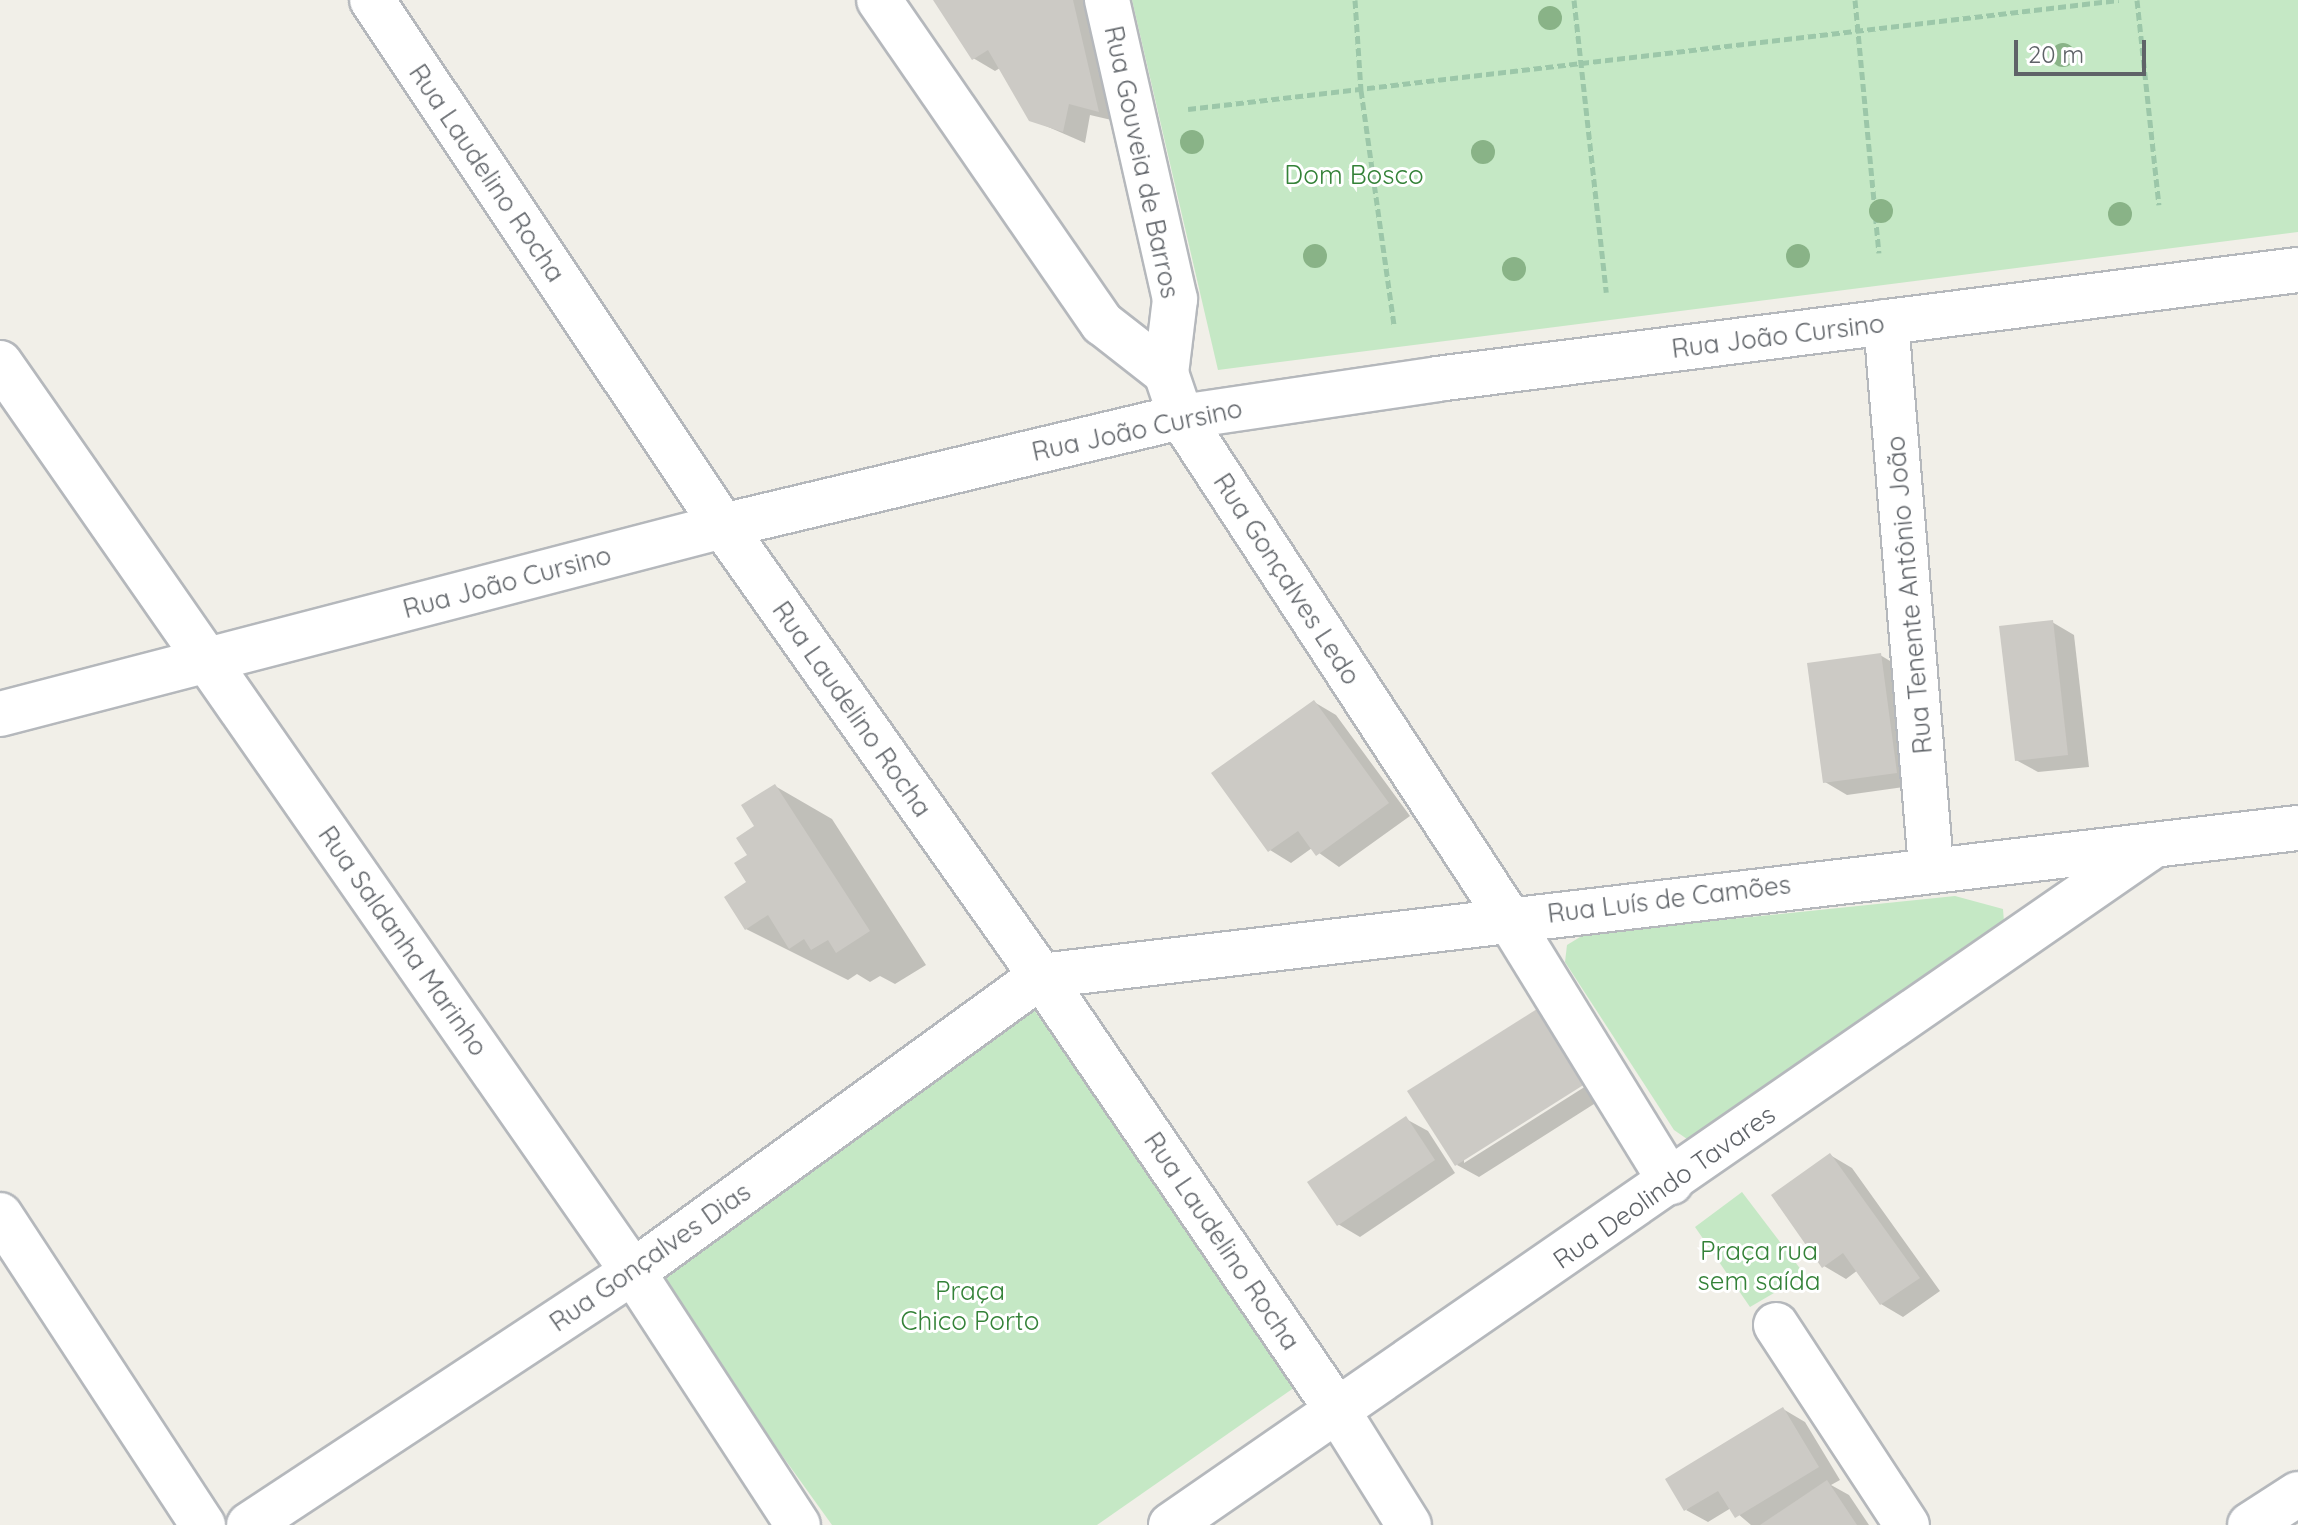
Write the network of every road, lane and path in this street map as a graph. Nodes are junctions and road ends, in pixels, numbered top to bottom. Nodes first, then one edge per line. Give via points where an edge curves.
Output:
1 (372, 0) edge
2 (879, 0) edge
3 (1107, 0) edge
4 (1355, 0) edge
5 (1574, 0) edge
6 (1855, 0) edge
7 (2119, 0) edge
8 (2137, 0) edge
9 (1860, 32) junction
10 (1580, 67) junction
11 (1361, 90) junction
12 (1188, 109) dead end
13 (2159, 205) dead end
14 (1879, 253) dead end
15 (2298, 270) edge
16 (1606, 292) dead end
17 (1886, 322) junction
18 (1394, 325) dead end
19 (0, 363) edge
20 (1166, 373) junction
21 (1181, 417) junction
22 (723, 526) junction
23 (209, 661) junction
24 (0, 714) edge
25 (2298, 828) edge
26 (2154, 845) junction
27 (1931, 867) junction
28 (1509, 919) junction
29 (1041, 976) junction
30 (1671, 1182) junction
31 (0, 1215) edge
32 (633, 1272) junction
33 (1776, 1325) dead end
34 (1339, 1413) junction
35 (2298, 1494) edge
36 (203, 1525) edge
37 (249, 1525) edge
38 (798, 1525) edge
39 (1171, 1525) edge
40 (1409, 1525) edge
41 (1907, 1525) edge
42 (2250, 1525) edge

1 - 22 street, Rua Laudelino Rocha
2 - 20 street via 1102,323
3 - 20 street, Rua Gouveia de Barros via 1175,299
4 - 11 path
5 - 10 path
6 - 9 path
7 - 9 path
8 - 13 path
9 - 10 path
9 - 14 path
10 - 11 path
10 - 16 path
11 - 12 path
11 - 18 path
15 - 17 street, Rua João Cursino
17 - 21 street, Rua João Cursino
17 - 27 street, Rua Tenente Antônio João
19 - 23 street, Rua Saldanha Marinho
20 - 21 street, Rua Gonçalves Ledo
21 - 22 street, Rua João Cursino
21 - 28 street, Rua Gonçalves Ledo
22 - 23 street, Rua João Cursino
22 - 29 street, Rua Laudelino Rocha
23 - 24 street, Rua João Cursino
23 - 32 street, Rua Saldanha Marinho
25 - 26 street, Rua Luís de Camões
26 - 27 street, Rua Luís de Camões
26 - 30 street, Rua Deolindo Tavares
27 - 28 street, Rua Luís de Camões
28 - 29 street, Rua Luís de Camões
28 - 30 street, Rua Gonçalves Ledo
29 - 32 street, Rua Gonçalves Dias
29 - 34 street, Rua Laudelino Rocha
30 - 34 street, Rua Deolindo Tavares
31 - 36 street
32 - 37 street, Rua Gonçalves Dias
32 - 38 street, Rua Saldanha Marinho
33 - 41 street
34 - 39 street, Rua Deolindo Tavares
34 - 40 street, Rua Laudelino Rocha
35 - 42 street

